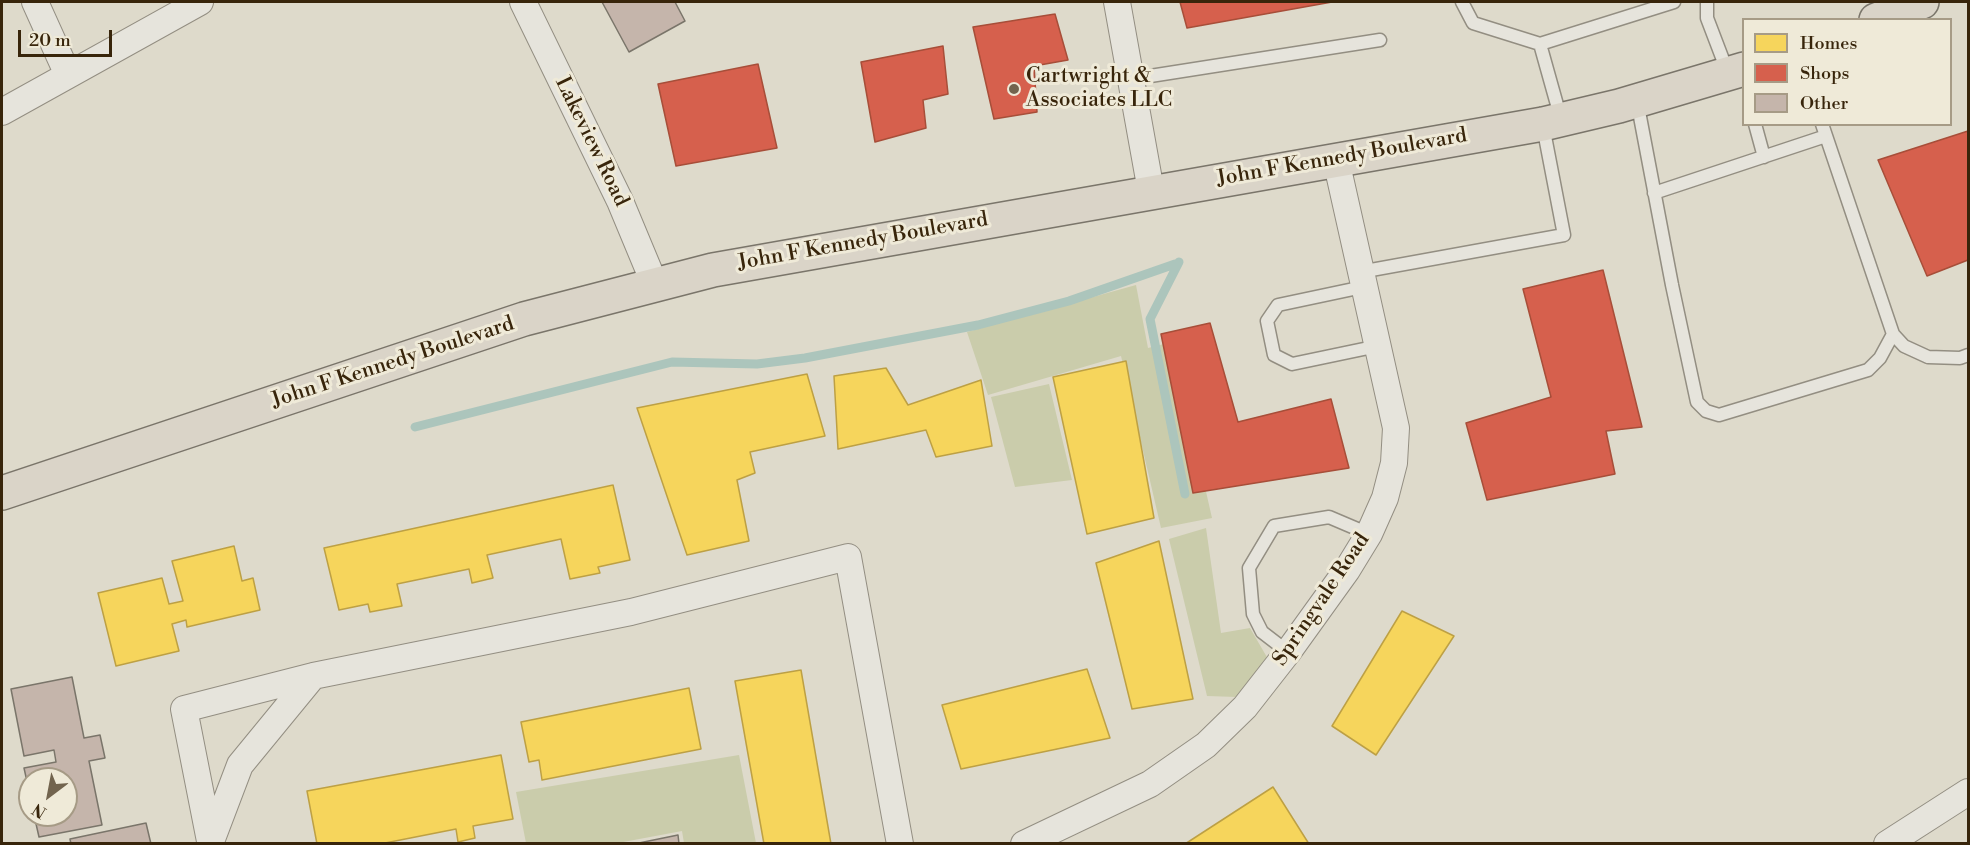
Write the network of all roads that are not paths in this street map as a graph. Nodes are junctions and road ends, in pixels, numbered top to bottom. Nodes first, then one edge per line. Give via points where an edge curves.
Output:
1 (35, 2) edge
2 (200, 2) edge
3 (523, 2) edge
4 (1117, 2) edge
5 (1462, 2) edge
6 (1674, 2) edge
7 (1707, 2) edge
8 (1922, 2) edge
9 (1881, 18) edge
10 (1380, 40) dead end
11 (1540, 44) junction
12 (68, 75) junction
13 (1739, 75) edge
14 (1131, 79) junction
15 (1637, 101) junction
16 (2, 112) edge
17 (1552, 122) junction
18 (1756, 126) edge
19 (1824, 130) edge
20 (1764, 157) junction
21 (1336, 160) junction
22 (1152, 191) junction
23 (1654, 193) junction
24 (1362, 279) junction
25 (655, 285) junction
26 (1893, 334) junction
27 (1378, 346) junction
28 (1968, 355) edge
29 (2, 493) edge
30 (1369, 534) junction
31 (1288, 652) junction
32 (313, 676) junction
33 (1968, 792) edge
34 (210, 842) edge
35 (900, 843) edge
36 (1024, 843) edge
37 (1887, 843) edge

1 - 12 street
2 - 12 street
3 - 25 street, Lakeview Road via 620,201
4 - 14 street
5 - 11 lane via 1473,23
6 - 11 lane
7 - 13 lane via 1707,18
8 - 9 main road
10 - 14 lane
11 - 17 lane
12 - 16 street
13 - 15 main road, John F Kennedy Boulevard
14 - 22 street
15 - 17 main road, John F Kennedy Boulevard
15 - 23 lane
17 - 21 main road, John F Kennedy Boulevard
17 - 24 lane via 1564,235
18 - 20 lane
19 - 20 lane
19 - 26 lane
20 - 23 lane
21 - 22 main road, John F Kennedy Boulevard
21 - 24 street, Springvale Road
22 - 25 main road, John F Kennedy Boulevard via 793,254
23 - 26 lane via 1697,402 1706,411 1719,415 1869,370
24 - 27 street, Springvale Road
24 - 27 lane via 1278,305 1268,321 1274,355 1292,364
25 - 29 main road, John F Kennedy Boulevard via 524,319
26 - 28 lane via 1904,346 1928,357
27 - 30 street, Springvale Road via 1396,428 1395,463
30 - 31 street, Springvale Road
30 - 31 lane via 1329,517 1274,526 1249,568 1253,614 1262,632
31 - 36 street, Springvale Road via 1245,707 1191,756 1150,784
32 - 34 street via 240,765
32 - 34 street via 184,709
32 - 35 street via 631,612 848,557
33 - 37 street

